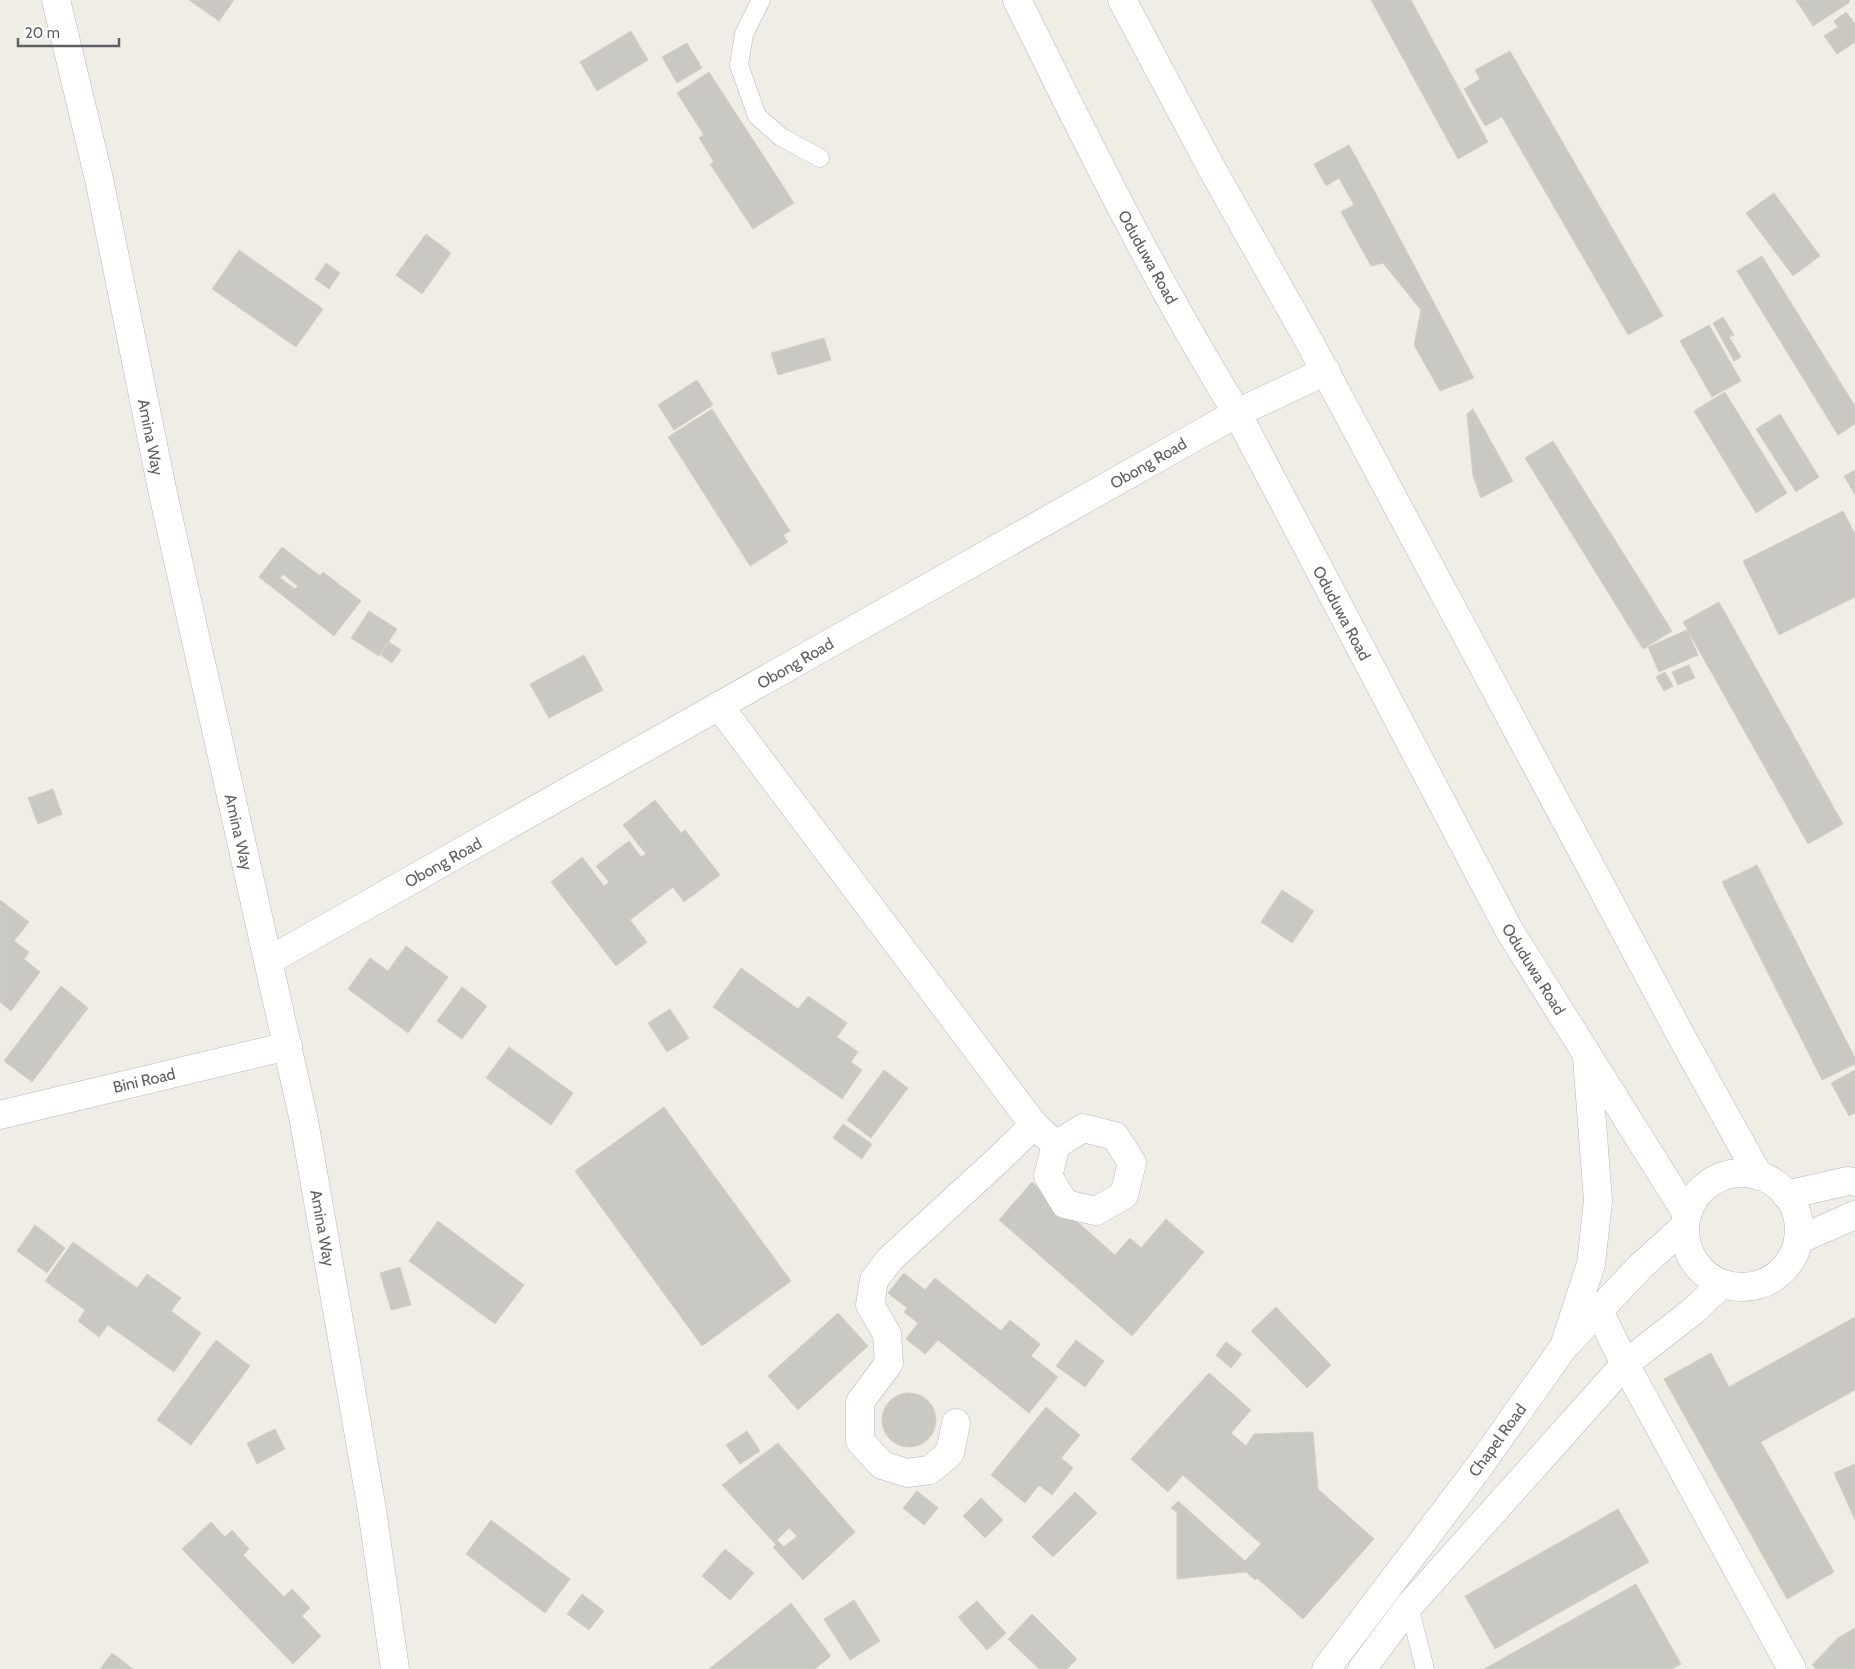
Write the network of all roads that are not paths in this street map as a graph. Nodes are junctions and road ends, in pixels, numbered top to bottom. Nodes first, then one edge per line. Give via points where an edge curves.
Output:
1 (56, 0) edge
2 (761, 0) edge
3 (1017, 0) edge
4 (1122, 0) edge
5 (820, 158) dead end
6 (1326, 371) junction
7 (1237, 413) junction
8 (719, 706) junction
9 (268, 961) junction
10 (288, 1046) junction
11 (1587, 1054) junction
12 (0, 1114) edge
13 (1034, 1125) junction
14 (1056, 1145) dead end
15 (1759, 1176) junction
16 (1855, 1182) edge
17 (1786, 1195) junction
18 (1855, 1215) edge
19 (1686, 1220) junction
20 (1798, 1240) junction
21 (1722, 1284) junction
22 (1599, 1311) junction
23 (1563, 1348) junction
24 (1625, 1364) junction
25 (956, 1423) dead end
26 (1409, 1606) junction
27 (395, 1669) edge
28 (1326, 1669) edge
29 (1362, 1669) edge
30 (1425, 1669) edge
31 (1792, 1669) edge

1 - 9 street, Amina Way via 99,179 162,490
2 - 5 lane via 744,34 739,65 756,116 781,137
3 - 7 street, Oduduwa Road via 1114,196
4 - 6 street via 1212,169
6 - 7 street, Obong Road
6 - 15 street
7 - 8 street, Obong Road
7 - 11 street, Oduduwa Road via 1508,930
8 - 9 street, Obong Road
8 - 13 street
9 - 10 street, Amina Way
10 - 12 street, Bini Road
10 - 27 street, Amina Way via 365,1471
11 - 19 street, Oduduwa Road
11 - 23 street via 1598,1201 1591,1264
13 - 14 street
13 - 25 street via 890,1259 874,1280 870,1305 887,1334 889,1363 860,1402 860,1440 882,1465 907,1473 930,1470 950,1453
15 - 17 street
15 - 19 street via 1741,1173 1723,1176 1707,1184 1695,1198
16 - 17 street
17 - 20 street via 1799,1224
18 - 20 street
19 - 21 street via 1687,1244 1694,1261 1706,1275
19 - 22 street, Chapel Road
20 - 21 street via 1787,1266 1777,1276 1750,1287
21 - 24 street via 1692,1312
22 - 23 street, Chapel Road
22 - 24 street
23 - 28 street, Chapel Road via 1481,1464
24 - 26 street
24 - 31 street
26 - 29 street
26 - 30 lane

